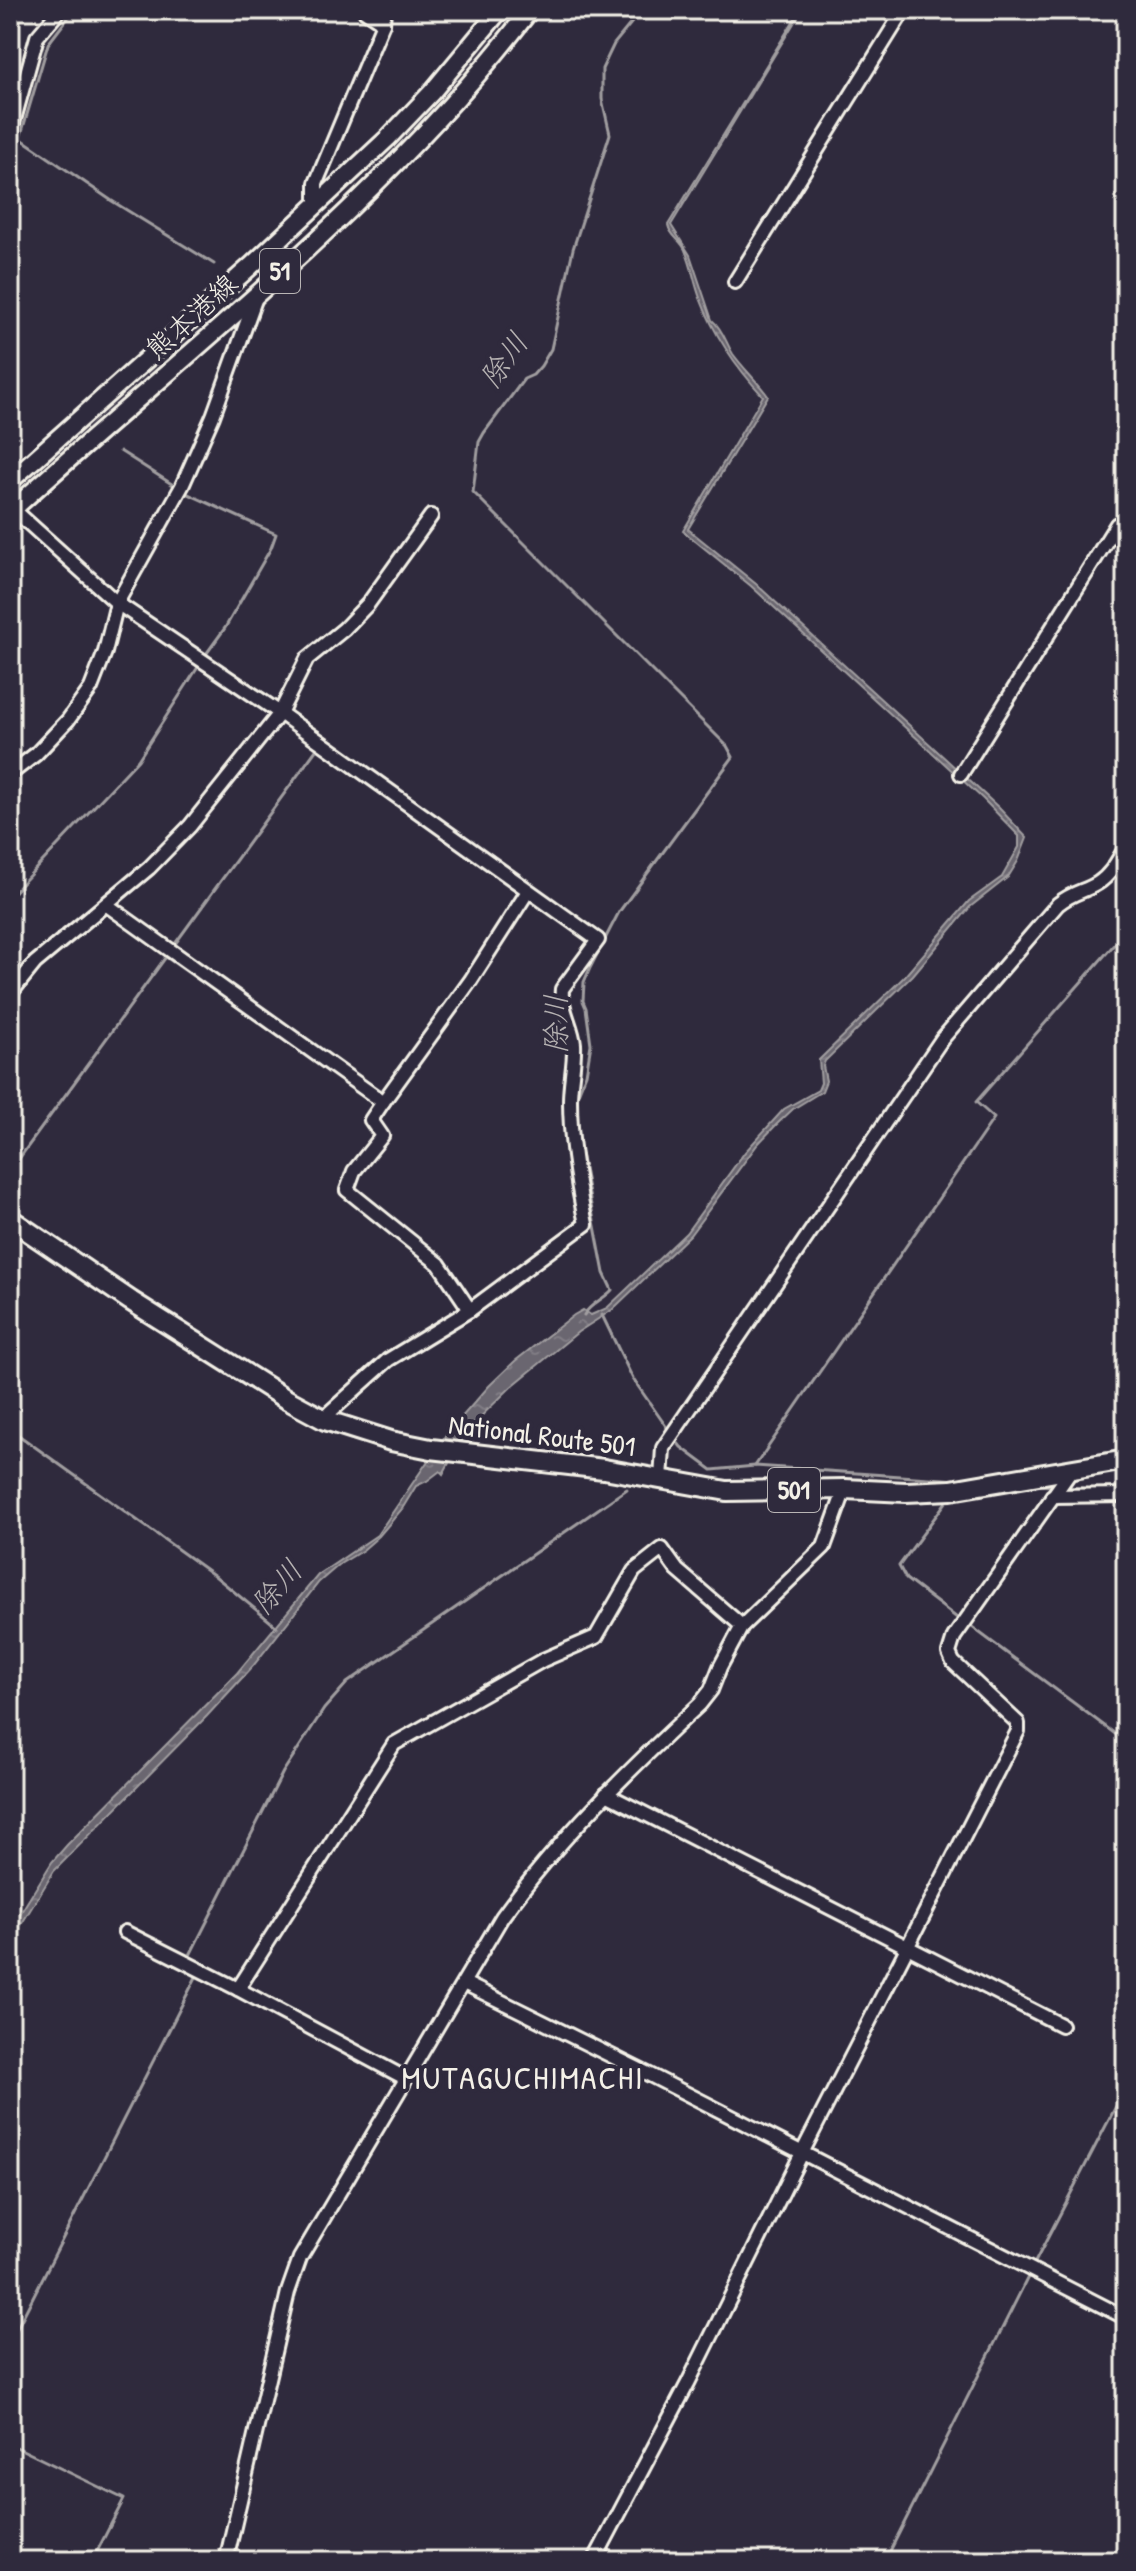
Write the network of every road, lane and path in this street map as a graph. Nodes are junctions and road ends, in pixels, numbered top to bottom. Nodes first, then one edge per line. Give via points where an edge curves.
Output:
1 (60, 10) edge
2 (364, 10) edge
3 (500, 10) edge
4 (530, 10) edge
5 (904, 10) edge
6 (384, 16) edge
7 (10, 134) edge
8 (316, 207) junction
9 (735, 282) dead end
10 (258, 291) junction
11 (10, 481) edge
12 (12, 510) edge
13 (431, 516) dead end
14 (1117, 524) dead end
15 (117, 603) junction
16 (280, 713) junction
17 (10, 774) edge
18 (961, 774) dead end
19 (1126, 847) edge
20 (528, 891) junction
21 (107, 905) junction
22 (10, 994) edge
23 (383, 1102) junction
24 (10, 1219) edge
25 (470, 1310) junction
26 (325, 1420) junction
27 (1126, 1460) edge
28 (1073, 1468) junction
29 (661, 1479) junction
30 (845, 1489) junction
31 (1126, 1495) edge
32 (1052, 1496) junction
33 (742, 1626) junction
34 (606, 1794) junction
35 (125, 1932) dead end
36 (908, 1947) junction
37 (464, 1983) junction
38 (238, 1989) junction
39 (1061, 2025) dead end
40 (405, 2078) junction
41 (802, 2153) junction
42 (1126, 2318) edge
43 (226, 2561) edge
44 (594, 2561) edge

1 - 7 street via 37,37
2 - 6 street
3 - 8 main road, 熊本港線 / 51 via 432,92
4 - 10 main road, 熊本港線 / 51 via 433,126
5 - 9 street
6 - 8 street via 316,183
8 - 11 main road, 熊本港線 / 51
10 - 12 main road, 熊本港線 / 51
10 - 15 street via 182,486
12 - 15 street
13 - 16 street via 368,604 307,659
14 - 18 street
15 - 16 street
15 - 17 street via 91,688 58,731
16 - 20 street
16 - 21 street via 190,826
19 - 29 street via 1109,874 1058,904 942,1039 663,1448
20 - 23 street
20 - 25 street via 598,940 561,998 574,1044 570,1130 586,1224
21 - 22 street via 35,963
21 - 23 street
23 - 25 street via 371,1120 382,1136 354,1171 347,1190 439,1264
24 - 26 highway, National Route 501 / 501 via 245,1375
25 - 26 street via 388,1360
26 - 29 highway, National Route 501 / 501 via 431,1449
27 - 28 highway, National Route 501 / 501
28 - 30 highway, National Route 501 / 501 via 951,1490
28 - 32 street
29 - 30 highway, National Route 501 / 501 via 727,1491
30 - 33 street via 824,1547
31 - 32 street
32 - 36 street via 954,1637 949,1653 953,1662 1018,1723 1018,1731
33 - 34 street via 700,1704
33 - 38 street via 677,1570 662,1549 634,1571 596,1637 543,1660 394,1744
34 - 36 street
34 - 37 street via 528,1881
35 - 38 street
36 - 39 street
36 - 41 street
37 - 40 street
37 - 41 street
38 - 40 street
40 - 43 street via 300,2258
41 - 42 street
41 - 44 street

